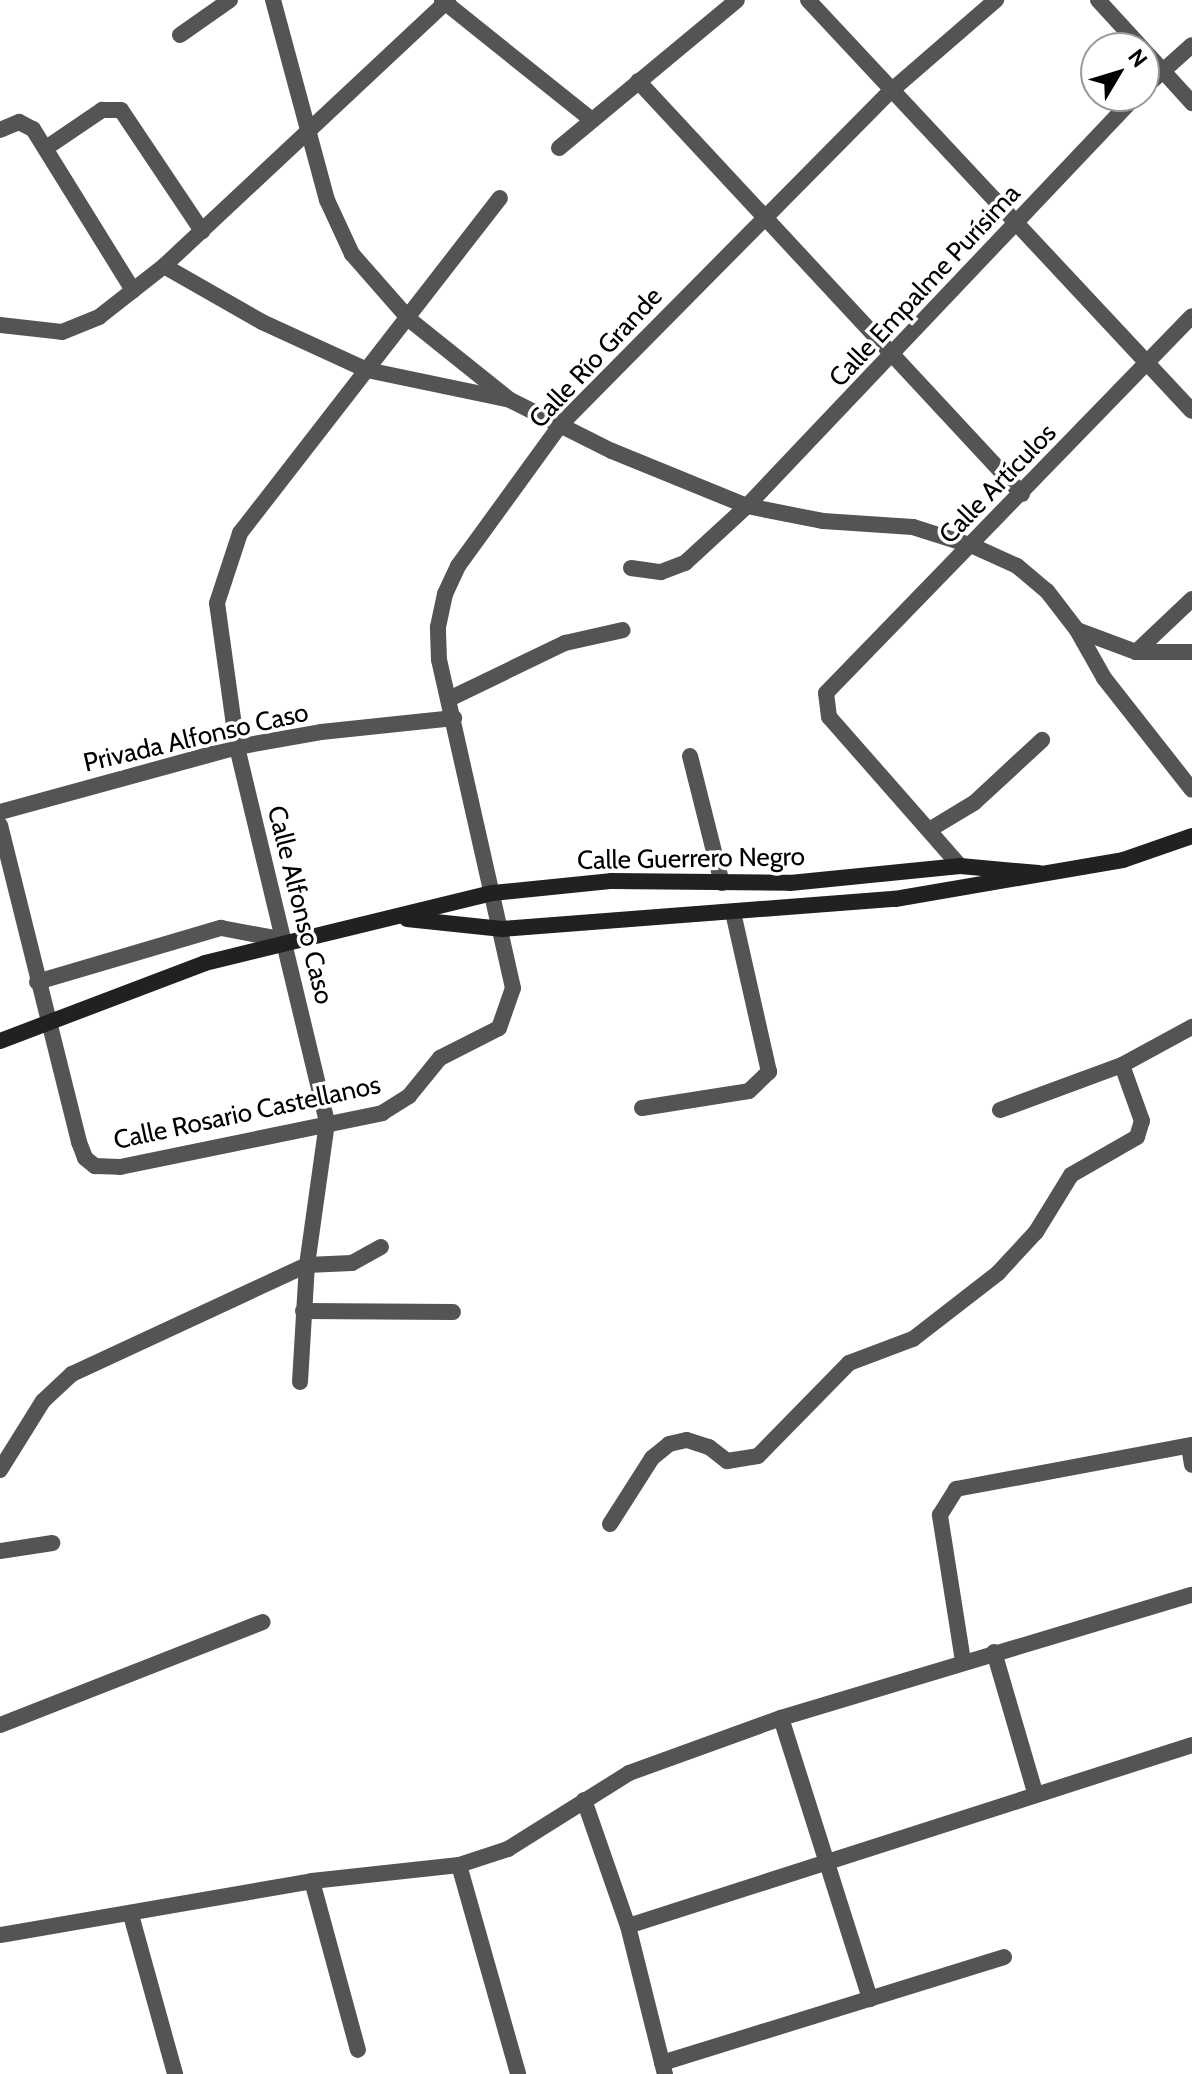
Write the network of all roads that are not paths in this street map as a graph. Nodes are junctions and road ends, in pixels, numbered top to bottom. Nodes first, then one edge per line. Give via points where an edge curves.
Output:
1 (230, 0) edge
2 (273, 0) edge
3 (737, 0) edge
4 (808, 0) edge
5 (996, 0) edge
6 (1098, 0) edge
7 (445, 1) edge
8 (1127, 32) edge
9 (180, 35) dead end
10 (1192, 45) edge
11 (1161, 69) joint
12 (638, 81) junction
13 (892, 90) junction
14 (1192, 103) edge
15 (1121, 112) edge
16 (592, 120) junction
17 (0, 130) edge
18 (309, 132) junction
19 (46, 148) junction
20 (559, 148) dead end
21 (500, 198) dead end
22 (767, 215) junction
23 (1018, 222) junction
24 (202, 231) junction
25 (164, 266) junction
26 (133, 290) junction
27 (1192, 316) edge
28 (410, 320) junction
29 (0, 325) edge
30 (894, 355) junction
31 (1146, 363) junction
32 (367, 370) junction
33 (510, 400) junction
34 (1192, 411) edge
35 (561, 424) junction
36 (1022, 494) junction
37 (747, 506) junction
38 (973, 546) junction
39 (631, 568) dead end
40 (1192, 599) edge
41 (623, 630) dead end
42 (1077, 630) junction
43 (1136, 652) junction
44 (1192, 652) edge
45 (449, 699) junction
46 (454, 718) junction
47 (1042, 740) dead end
48 (237, 747) junction
49 (690, 756) dead end
50 (1192, 790) edge
51 (0, 812) edge
52 (0, 825) edge
53 (929, 830) junction
54 (1192, 836) edge
55 (960, 866) junction
56 (1039, 873) junction
57 (722, 883) junction
58 (493, 893) junction
59 (733, 912) junction
60 (393, 917) junction
61 (502, 929) junction
62 (285, 940) junction
63 (37, 982) junction
64 (46, 1021) junction
65 (1192, 1027) edge
66 (0, 1041) edge
67 (1122, 1065) junction
68 (642, 1108) dead end
69 (1000, 1110) dead end
70 (327, 1122) junction
71 (381, 1247) dead end
72 (307, 1265) junction
73 (303, 1311) junction
74 (453, 1312) dead end
75 (300, 1382) dead end
76 (1190, 1446) edge
77 (1192, 1465) edge
78 (0, 1470) edge
79 (610, 1524) dead end
80 (52, 1543) dead end
81 (0, 1551) edge
82 (1192, 1595) edge
83 (263, 1622) dead end
84 (994, 1652) junction
85 (963, 1661) junction
86 (781, 1718) junction
87 (0, 1725) edge
88 (1192, 1745) edge
89 (1035, 1792) junction
90 (584, 1800) junction
91 (827, 1860) junction
92 (459, 1865) junction
93 (312, 1881) junction
94 (131, 1915) junction
95 (628, 1926) junction
96 (0, 1935) edge
97 (1004, 1957) dead end
98 (870, 1999) junction
99 (358, 2050) dead end
100 (663, 2068) edge
101 (175, 2074) edge
102 (518, 2074) edge

1 - 9 street
2 - 18 street
3 - 12 street
4 - 13 street
5 - 13 street, Calle Río Grande
6 - 8 street
7 - 16 street
7 - 18 street
10 - 11 street
11 - 14 street
12 - 16 street
12 - 22 street
13 - 22 street, Calle Río Grande
13 - 23 street
15 - 23 street, Calle Empalme Purísima
16 - 20 street
17 - 19 street via 19,122 33,129
18 - 24 street
18 - 28 street via 327,200 352,254
19 - 24 street via 102,110 121,110
19 - 26 street
21 - 28 street, Calle Alfonso Caso
22 - 30 street
22 - 35 street, Calle Río Grande
23 - 30 street, Calle Empalme Purísima
23 - 31 street
24 - 25 street
25 - 26 street
25 - 32 street via 262,322
26 - 29 street via 99,317 62,332
27 - 31 street, Calle Artículos
28 - 32 street, Calle Alfonso Caso
28 - 33 street
30 - 36 street
30 - 37 street, Calle Empalme Purísima
31 - 34 street
31 - 36 street, Calle Artículos
32 - 33 street
32 - 48 street, Calle Alfonso Caso via 240,533 226,566 217,603
33 - 35 street
35 - 37 street
35 - 45 street, Calle Río Grande via 458,566 445,594 438,627
36 - 38 street, Calle Artículos
37 - 38 street via 823,521 913,527
37 - 39 street, Calle Empalme Purísima via 685,563 661,572
38 - 42 street via 1017,566
38 - 53 street, Calle Artículos via 826,693 829,717
40 - 43 street
41 - 45 street via 565,643
42 - 43 street
42 - 50 street via 1104,678
43 - 44 street
45 - 46 street, Calle Río Grande
46 - 48 street, Privada Alfonso Caso
46 - 58 street, Calle Río Grande
47 - 53 street via 974,803
48 - 51 street, Privada Alfonso Caso
48 - 62 street, Calle Alfonso Caso
49 - 57 street
52 - 63 street, Calle Rosario Castellanos
53 - 55 street
54 - 56 street, Calle Guerrero Negro via 1123,860
55 - 56 street, Calle Guerrero Negro
55 - 57 street, Calle Guerrero Negro via 790,883
56 - 59 street, Calle Guerrero Negro via 895,899
57 - 58 street, Calle Guerrero Negro via 612,881
58 - 60 street, Calle Guerrero Negro
58 - 61 street, Calle Rosario Castellanos
59 - 61 street, Calle Guerrero Negro
59 - 68 street via 769,1072 749,1091
60 - 61 street, Calle Guerrero Negro
60 - 62 street, Calle Guerrero Negro
61 - 70 street, Calle Rosario Castellanos via 513,988 499,1028 440,1058 396,1107
62 - 63 street via 221,928
62 - 64 street, Calle Guerrero Negro
62 - 70 street, Calle Alfonso Caso
63 - 64 street, Calle Rosario Castellanos
64 - 66 street, Calle Guerrero Negro
64 - 70 street, Calle Rosario Castellanos via 79,1142 95,1166 120,1167
65 - 67 street
67 - 69 street
67 - 79 street via 1142,1121 1137,1137 1071,1175 1021,1250 913,1339 849,1363 758,1456 727,1461 709,1447 687,1440 669,1444 652,1458
70 - 72 street, Calle Alfonso Caso
71 - 72 street via 352,1263
72 - 73 street, Calle Alfonso Caso
72 - 78 street via 72,1374 43,1401
73 - 74 street
73 - 75 street, Calle Alfonso Caso
76 - 77 street
76 - 85 street via 956,1489 940,1515
80 - 81 street
82 - 84 street
83 - 87 street
84 - 85 street
84 - 89 street
85 - 86 street
86 - 90 street via 629,1773
86 - 91 street
88 - 89 street
89 - 91 street
90 - 92 street via 508,1849
90 - 95 street
91 - 95 street
91 - 98 street
92 - 93 street
92 - 102 street
93 - 94 street
93 - 99 street
94 - 96 street
94 - 101 street
95 - 100 street
97 - 98 street
98 - 100 street

